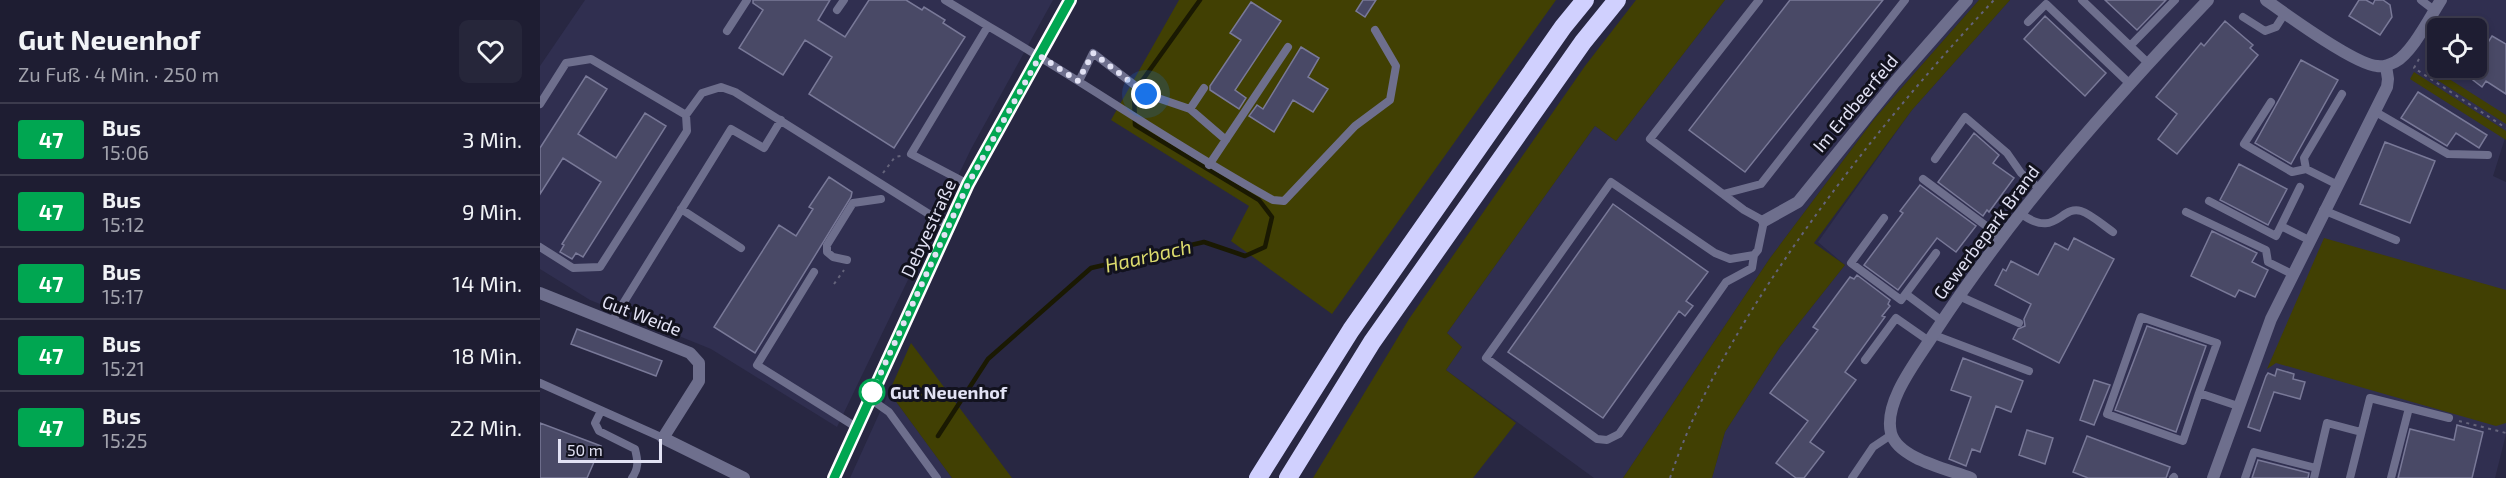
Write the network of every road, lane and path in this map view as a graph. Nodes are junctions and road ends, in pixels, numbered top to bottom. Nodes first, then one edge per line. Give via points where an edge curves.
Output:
1 (747, 0) edge
2 (844, 0) edge
3 (945, 0) edge
4 (1070, 0) edge
5 (1585, 0) edge
6 (1617, 0) edge
7 (1759, 0) edge
8 (1905, 0) edge
9 (1967, 0) edge
10 (1994, 0) edge
11 (2082, 0) edge
12 (2175, 0) edge
13 (2266, 0) edge
14 (2421, 0) edge
15 (2204, 1) edge
16 (2438, 5) edge
17 (837, 10) dead end
18 (2285, 13) junction
19 (2243, 17) dead end
20 (2028, 22) dead end
21 (988, 26) junction
22 (1375, 30) dead end
23 (727, 31) dead end
24 (2130, 46) junction
25 (1288, 47) dead end
26 (2408, 51) junction
27 (1040, 56) junction
28 (2149, 64) junction
29 (2386, 66) junction
30 (1078, 81) junction
31 (2130, 84) junction
32 (1203, 88) dead end
33 (2342, 94) dead end
34 (2271, 102) dead end
35 (540, 104) edge
36 (1190, 109) junction
37 (2373, 111) junction
38 (686, 115) junction
39 (781, 120) junction
40 (2506, 128) edge
41 (1226, 140) junction
42 (911, 154) junction
43 (2488, 155) dead end
44 (1935, 159) dead end
45 (1209, 165) junction
46 (2306, 169) junction
47 (1923, 179) dead end
48 (878, 180) junction
49 (968, 184) junction
50 (2336, 184) junction
51 (2300, 187) dead end
52 (2039, 188) junction
53 (1723, 194) junction
54 (881, 199) dead end
55 (2209, 201) dead end
56 (681, 209) junction
57 (2323, 210) junction
58 (2186, 212) dead end
59 (2020, 213) junction
60 (1884, 218) dead end
61 (1764, 221) junction
62 (948, 226) junction
63 (2281, 226) junction
64 (2113, 232) dead end
65 (2001, 237) junction
66 (2309, 240) junction
67 (2396, 240) dead end
68 (540, 247) edge
69 (741, 248) dead end
70 (1936, 253) dead end
71 (1755, 255) junction
72 (848, 261) joint
73 (814, 272) dead end
74 (2292, 274) junction
75 (834, 284) dead end
76 (540, 293) edge
77 (1906, 294) junction
78 (1959, 296) junction
79 (1942, 321) junction
80 (611, 323) junction
81 (2019, 323) dead end
82 (1931, 338) junction
83 (1865, 360) dead end
84 (2029, 371) dead end
85 (540, 383) edge
86 (2199, 393) junction
87 (869, 398) junction
88 (2238, 406) junction
89 (2409, 408) junction
90 (601, 411) junction
91 (2449, 418) joint
92 (856, 427) junction
93 (2361, 432) junction
94 (2506, 433) edge
95 (1891, 435) junction
96 (663, 438) junction
97 (2316, 468) junction
98 (632, 478) edge
99 (744, 478) edge
100 (834, 478) edge
101 (937, 478) edge
102 (1258, 478) edge
103 (1288, 478) edge
104 (1670, 478) edge
105 (1852, 478) edge
106 (1971, 478) edge
107 (2213, 478) edge
108 (2245, 478) edge
109 (2314, 478) edge
110 (2350, 478) edge
111 (2391, 478) edge

1 - 23 lane
2 - 17 lane
3 - 21 lane
4 - 27 main road, Debyestraße
5 - 102 highway via 1351,330
6 - 103 highway via 1583,42 1372,342
7 - 53 lane via 1650,139
8 - 53 lane via 1761,184
9 - 61 street, Im Erdbeerfeld via 1798,202
10 - 104 path via 1857,158 1763,291 1692,419
11 - 24 lane
12 - 24 lane
13 - 18 street
14 - 16 lane
15 - 28 street, Gewerbepark Brand
16 - 26 street
18 - 19 lane via 2276,27 2265,31
18 - 29 street via 2358,59
20 - 31 lane via 2046,4
21 - 27 lane
21 - 42 lane
22 - 45 lane via 1396,66 1390,100 1355,126 1284,201 1273,200
24 - 28 lane
25 - 41 lane
26 - 29 street
26 - 40 path via 2420,59 2414,68
27 - 30 lane
27 - 49 main road, Debyestraße
28 - 31 street, Gewerbepark Brand
29 - 37 street via 2386,87
30 - 36 lane via 1093,53 1146,94
30 - 45 lane
31 - 52 street, Gewerbepark Brand
32 - 36 lane
33 - 46 lane via 2304,158
34 - 46 lane via 2244,144 2292,172
35 - 38 lane via 566,63 591,59
36 - 41 lane
37 - 43 lane via 2448,154
37 - 50 street
38 - 39 lane via 702,93 721,87
38 - 68 lane via 687,131 600,267 573,268
39 - 48 lane
39 - 56 lane via 764,148 731,129
41 - 45 lane
42 - 48 path via 895,157
42 - 49 lane
44 - 52 lane via 1965,117 2007,153 2021,173
46 - 50 lane
47 - 65 lane
48 - 62 lane
49 - 62 main road, Debyestraße
50 - 57 street
51 - 63 lane
52 - 59 street, Gewerbepark Brand
53 - 61 lane
54 - 72 lane via 853,203 827,245 827,252 833,257
55 - 63 lane via 2276,236
56 - 69 lane
56 - 80 lane
57 - 66 street
57 - 67 lane
58 - 74 lane via 2266,250 2268,262
59 - 64 lane via 2034,224 2046,224 2081,211
59 - 65 street, Gewerbepark Brand
60 - 77 lane via 1851,262 1901,300
61 - 71 lane
62 - 87 main road, Debyestraße
63 - 66 lane
65 - 78 street, Gewerbepark Brand
66 - 74 street
70 - 77 lane
71 - 71 lane via 1730,259 1715,253 1611,182 1486,358 1597,439 1607,440 1619,434 1726,282 1752,268
72 - 75 path
73 - 92 lane via 758,365
74 - 88 street
76 - 80 street, Gut Weide
77 - 79 lane
78 - 79 street, Gewerbepark Brand
78 - 81 lane
79 - 82 street, Gewerbepark Brand
80 - 96 street, Gut Weide via 690,353 699,363 699,381
82 - 83 lane via 1896,318
82 - 84 lane
82 - 95 street, Gewerbepark Brand via 1893,404
85 - 90 lane
86 - 86 lane via 2217,343 2141,317 2107,414 2183,441
86 - 88 lane
87 - 92 main road, Debyestraße
87 - 101 lane via 889,411
88 - 107 street
89 - 91 lane
89 - 93 lane via 2370,398
89 - 111 lane
90 - 96 lane
90 - 98 lane via 595,427 634,449 638,460
91 - 94 path
92 - 100 main road, Debyestraße
93 - 97 lane via 2327,423
93 - 110 lane
95 - 105 lane via 1874,447
95 - 106 street via 1907,454
96 - 99 street
97 - 108 lane via 2254,453
97 - 109 lane

